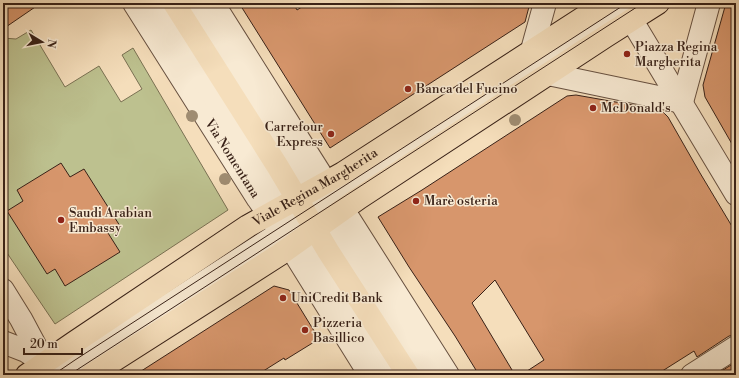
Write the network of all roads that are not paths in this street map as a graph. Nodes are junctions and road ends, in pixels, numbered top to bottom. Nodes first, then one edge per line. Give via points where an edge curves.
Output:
1 (134, 3) edge
2 (154, 3) edge
3 (174, 3) edge
4 (191, 3) edge
5 (213, 3) edge
6 (545, 3) edge
7 (658, 3) edge
8 (709, 3) edge
9 (624, 8) edge
10 (532, 50) junction
11 (548, 74) junction
12 (682, 102) junction
13 (736, 194) edge
14 (307, 214) junction
15 (3, 290) edge
16 (3, 342) edge
17 (736, 347) edge
18 (46, 372) edge
19 (91, 375) edge
20 (370, 375) edge
21 (390, 375) edge
22 (408, 375) edge
23 (426, 375) edge
24 (448, 375) edge
25 (692, 375) edge

1 - 14 street, Via Nomentana
2 - 14 street, Via Nomentana
3 - 14 main road, Via Nomentana
4 - 14 street, Via Nomentana via 299,172
5 - 14 street, Via Nomentana
6 - 10 street
7 - 9 main road, Viale Regina Margherita
8 - 12 street
9 - 10 main road, Viale Regina Margherita
9 - 11 main road, Viale Regina Margherita
9 - 12 street
9 - 14 street, Viale Regina Margherita
10 - 14 main road, Viale Regina Margherita via 343,173
11 - 12 street
11 - 14 main road, Viale Regina Margherita
12 - 13 street
14 - 18 main road, Viale Regina Margherita via 248,226 75,342
14 - 19 main road, Viale Regina Margherita via 274,258
14 - 20 street, Via Nomentana
14 - 21 street, Via Nomentana via 316,259
14 - 22 main road, Via Nomentana
14 - 23 street, Via Nomentana
14 - 24 street, Via Nomentana
15 - 18 street via 19,315
16 - 18 street via 26,351
17 - 25 street

